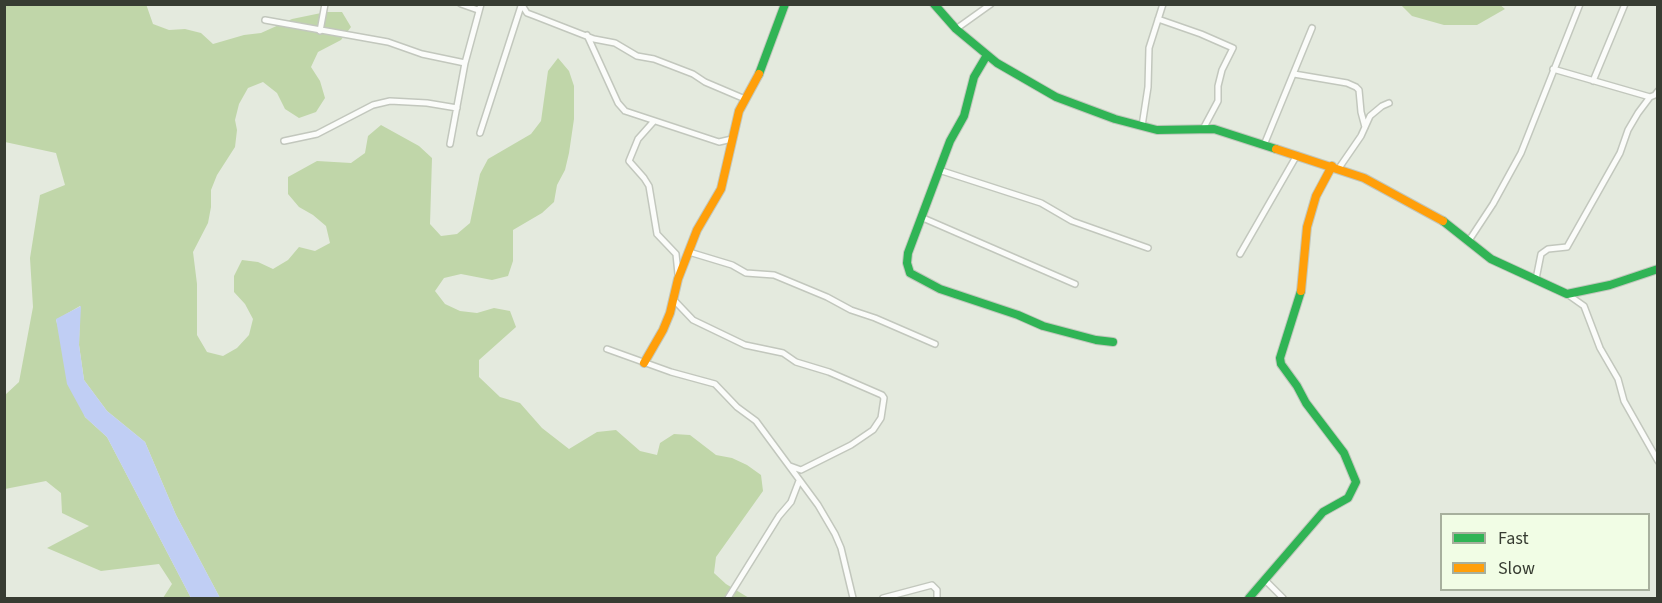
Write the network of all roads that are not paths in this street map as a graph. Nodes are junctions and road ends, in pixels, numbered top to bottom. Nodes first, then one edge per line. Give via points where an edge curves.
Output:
1 (325, 4) edge
2 (460, 4) edge
3 (785, 4) edge
4 (934, 4) edge
5 (991, 4) edge
6 (1163, 4) edge
7 (1580, 4) edge
8 (1625, 4) edge
9 (522, 5) edge
10 (480, 7) edge
11 (1158, 19) junction
12 (265, 20) dead end
13 (1312, 28) dead end
14 (956, 29) junction
15 (320, 31) junction
16 (586, 35) junction
17 (987, 55) junction
18 (465, 63) junction
19 (1553, 69) junction
20 (1294, 74) junction
21 (1593, 81) junction
22 (1658, 91) edge
23 (1650, 97) junction
24 (745, 99) junction
25 (1389, 103) dead end
26 (457, 108) junction
27 (654, 121) junction
28 (1142, 126) junction
29 (1365, 127) junction
30 (1203, 129) junction
31 (480, 133) dead end
32 (732, 139) junction
33 (284, 141) dead end
34 (450, 144) dead end
35 (1264, 145) junction
36 (1297, 155) junction
37 (1336, 167) junction
38 (939, 170) junction
39 (922, 218) junction
40 (1468, 242) junction
41 (1148, 248) dead end
42 (689, 252) junction
43 (1240, 254) dead end
44 (1658, 269) edge
45 (678, 279) junction
46 (1536, 279) junction
47 (1075, 284) dead end
48 (1588, 290) junction
49 (1567, 294) junction
50 (673, 299) junction
51 (1581, 302) junction
52 (1113, 342) dead end
53 (935, 344) dead end
54 (607, 350) dead end
55 (644, 363) junction
56 (1658, 461) edge
57 (789, 465) junction
58 (799, 481) junction
59 (1265, 580) junction
60 (728, 598) edge
61 (853, 598) edge
62 (883, 598) edge
63 (937, 598) edge
64 (1249, 598) edge
65 (1283, 598) edge

1 - 15 street
2 - 10 street
3 - 24 street via 756,81
4 - 14 street
5 - 14 street
6 - 11 street
7 - 19 street
8 - 21 street
9 - 16 street via 526,13
9 - 31 street
10 - 18 street
11 - 28 street via 1149,48
11 - 30 street via 1233,48 1220,77 1218,101
12 - 15 street
13 - 20 street
14 - 17 street
15 - 18 street via 388,42
16 - 24 street via 636,56 674,66
16 - 27 street via 621,108
17 - 28 street via 1056,97
17 - 38 street via 974,77 964,116
18 - 26 street
19 - 21 street
19 - 40 street via 1521,153
20 - 29 street via 1356,87
20 - 35 street
21 - 23 street
22 - 23 street
23 - 46 street via 1628,130 1620,153 1567,247 1548,249 1541,254
24 - 32 street
25 - 29 street via 1370,116
26 - 33 street via 390,101 373,105 317,134
26 - 34 street
27 - 32 street via 719,142
27 - 45 street via 638,139 629,161 649,186 657,234 676,254
28 - 30 street via 1156,130
29 - 37 street
30 - 35 street
32 - 42 street via 721,189
35 - 36 street
36 - 37 street
36 - 43 street
37 - 40 street via 1431,213
37 - 59 street via 1316,196 1307,227 1301,289 1280,358 1306,403 1344,453 1356,482 1348,498 1323,512
38 - 39 street
38 - 41 street via 1041,203 1072,221
39 - 47 street
39 - 52 street via 908,254 908,268 913,276 1043,326
40 - 46 street via 1491,259
42 - 45 street
42 - 53 street via 746,273 774,275
44 - 48 street
45 - 50 street
46 - 49 street
48 - 49 street
48 - 51 street
49 - 51 street
50 - 55 street via 663,330
50 - 57 street via 693,320 745,345 783,353 796,362 882,395 884,407 873,430 801,470
51 - 56 street via 1624,400
54 - 55 street
55 - 57 street via 718,385 763,429
57 - 58 street
58 - 60 street via 791,502
58 - 61 street via 835,534
59 - 64 street
59 - 65 street
62 - 63 street via 932,585

